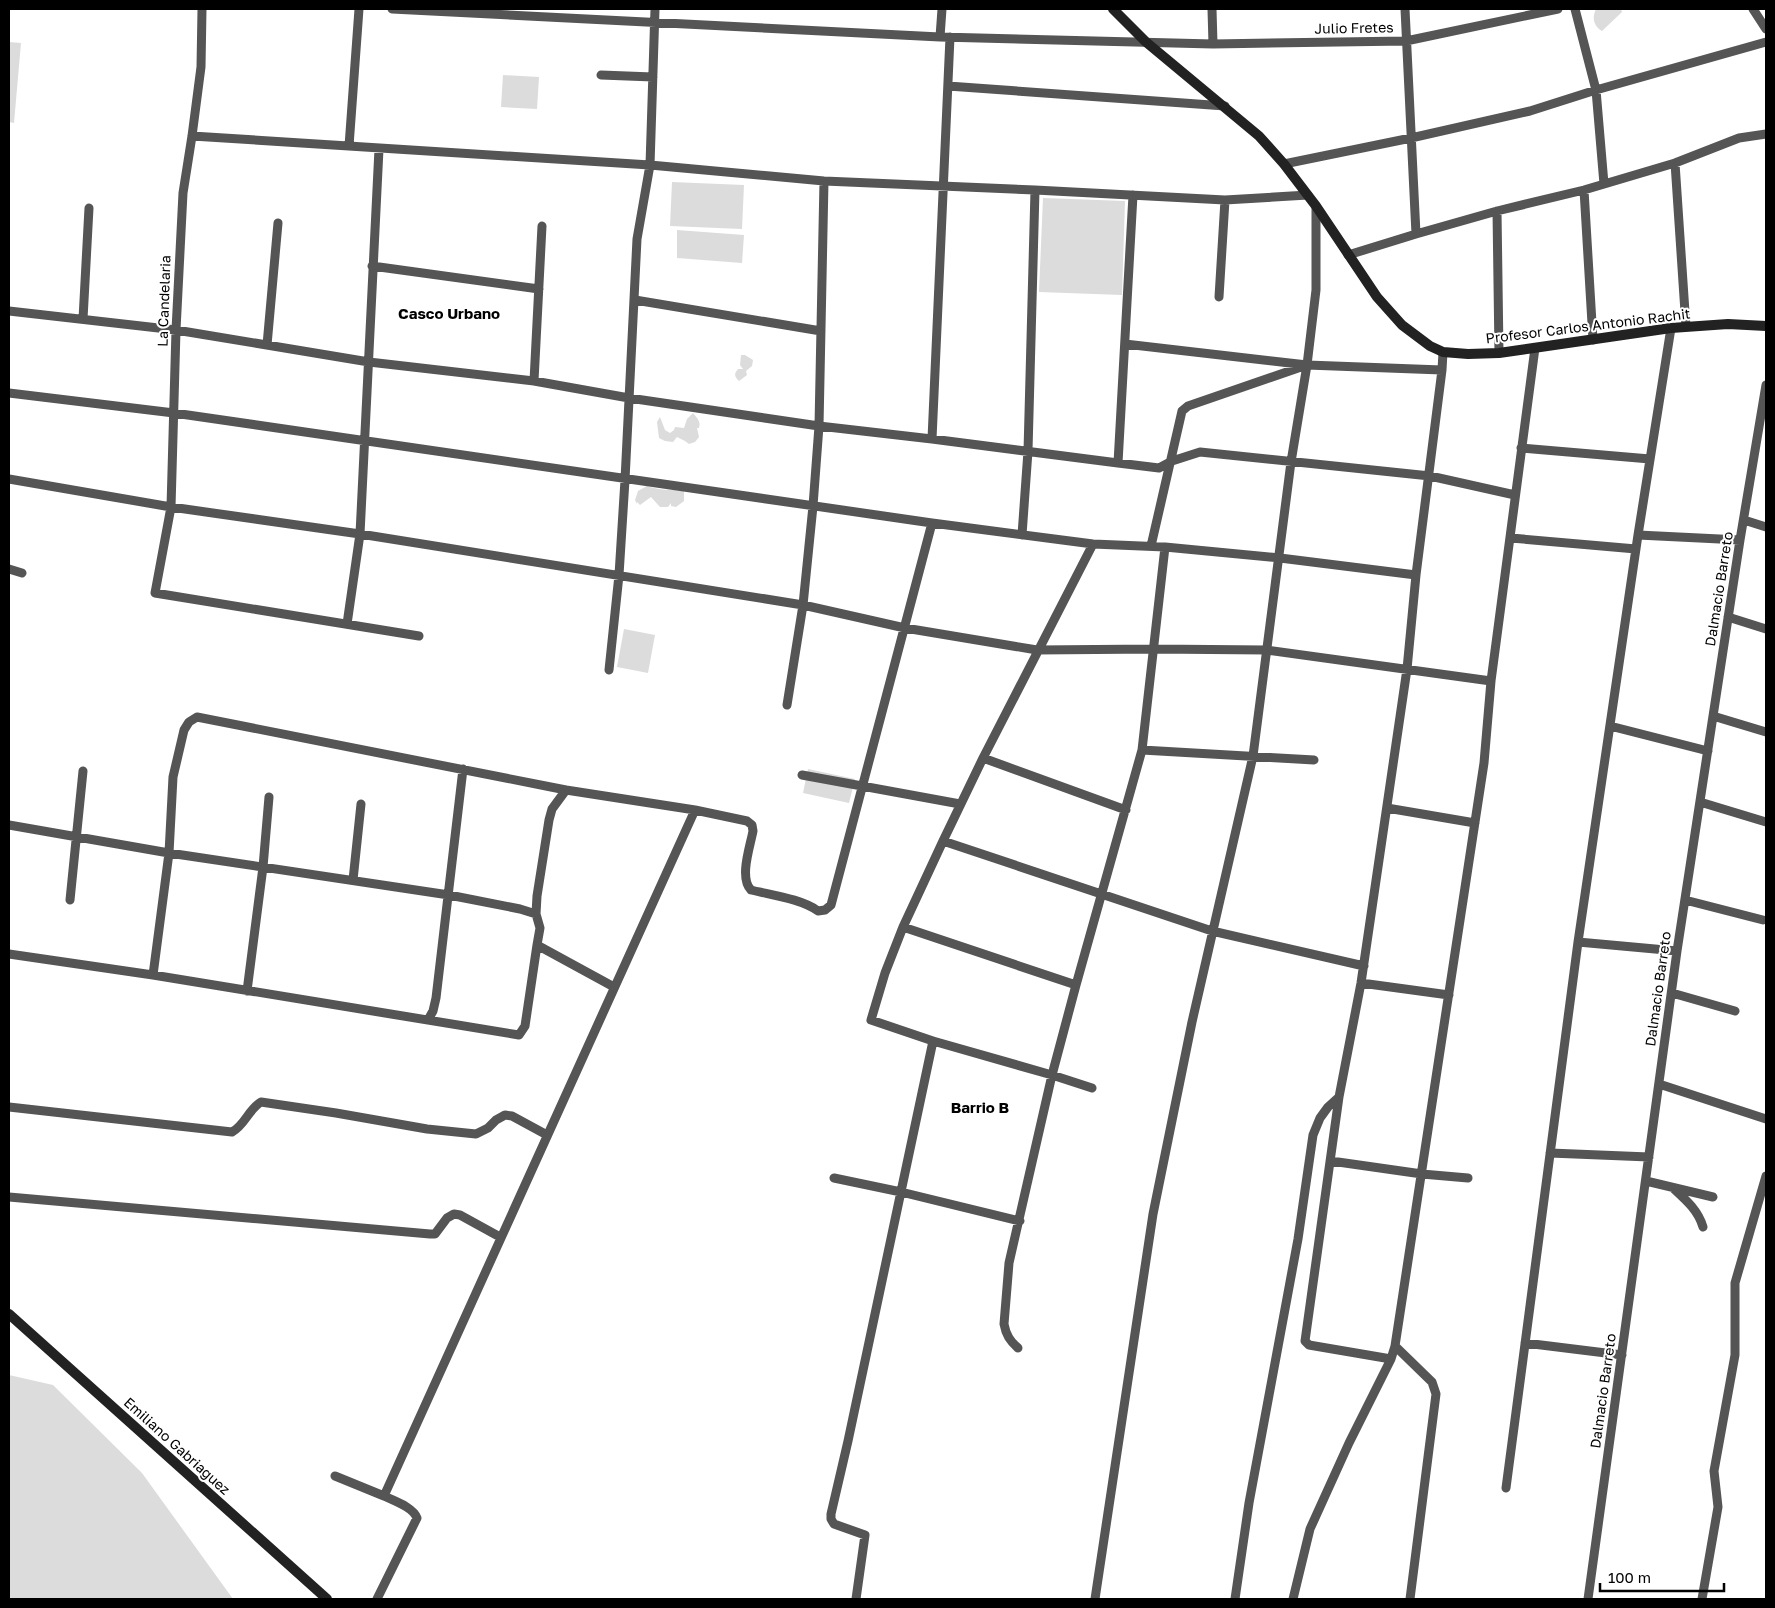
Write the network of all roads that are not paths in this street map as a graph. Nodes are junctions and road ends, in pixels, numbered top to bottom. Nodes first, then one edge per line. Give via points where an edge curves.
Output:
1 (202, 9) edge
2 (359, 9) edge
3 (392, 9) edge
4 (655, 9) edge
5 (942, 9) edge
6 (1113, 9) edge
7 (1212, 9) edge
8 (1405, 9) edge
9 (1558, 9) edge
10 (1575, 9) edge
11 (1753, 9) edge
12 (493, 11) edge
13 (655, 22) junction
14 (1766, 29) edge
15 (940, 37) junction
16 (950, 37) junction
17 (1146, 42) junction
18 (1406, 42) junction
19 (1766, 42) edge
20 (1213, 44) junction
21 (601, 75) dead end
22 (653, 77) junction
23 (948, 86) junction
24 (1596, 90) junction
25 (1225, 106) junction
26 (1766, 134) edge
27 (192, 136) junction
28 (1411, 138) junction
29 (350, 146) junction
30 (379, 149) junction
31 (1675, 163) junction
32 (1284, 164) junction
33 (650, 165) junction
34 (824, 181) junction
35 (1604, 184) junction
36 (944, 186) junction
37 (1035, 190) junction
38 (1584, 190) junction
39 (1133, 195) junction
40 (1308, 195) junction
41 (1225, 200) junction
42 (1316, 206) junction
43 (89, 208) dead end
44 (1496, 211) junction
45 (278, 223) dead end
46 (542, 226) dead end
47 (1416, 234) junction
48 (1348, 255) junction
49 (372, 266) junction
50 (539, 289) junction
51 (1219, 297) dead end
52 (635, 300) junction
53 (9, 311) edge
54 (83, 320) junction
55 (1766, 326) edge
56 (1686, 327) junction
57 (1671, 328) junction
58 (176, 330) junction
59 (821, 331) junction
60 (1593, 340) junction
61 (1125, 344) junction
62 (267, 345) junction
63 (1535, 348) junction
64 (1443, 352) junction
65 (1499, 353) junction
66 (369, 362) junction
67 (1307, 365) junction
68 (1442, 370) junction
69 (534, 381) junction
70 (1766, 385) edge
71 (9, 393) edge
72 (629, 398) junction
73 (174, 414) junction
74 (819, 426) junction
75 (1762, 430) edge
76 (932, 439) junction
77 (364, 442) junction
78 (1521, 448) junction
79 (1028, 451) junction
80 (1650, 459) junction
81 (1172, 461) junction
82 (1291, 462) junction
83 (1118, 463) junction
84 (1430, 476) junction
85 (9, 479) edge
86 (626, 480) junction
87 (1515, 495) junction
88 (813, 506) junction
89 (171, 507) junction
90 (1744, 520) junction
91 (932, 523) junction
92 (1766, 527) edge
93 (360, 534) junction
94 (1022, 535) junction
95 (1638, 535) junction
96 (1511, 538) junction
97 (1740, 540) junction
98 (1093, 544) junction
99 (1152, 546) junction
100 (1165, 547) junction
101 (1636, 550) junction
102 (1280, 558) junction
103 (9, 569) edge
104 (22, 573) dead end
105 (619, 575) junction
106 (1416, 575) junction
107 (803, 605) junction
108 (1728, 617) junction
109 (347, 624) junction
110 (905, 628) junction
111 (1766, 629) edge
112 (419, 636) dead end
113 (1154, 649) junction
114 (1037, 650) junction
115 (1266, 650) junction
116 (1407, 669) junction
117 (609, 670) dead end
118 (1492, 681) junction
119 (787, 704) dead end
120 (1713, 716) junction
121 (1610, 726) junction
122 (1766, 732) edge
123 (1142, 750) junction
124 (1708, 751) junction
125 (1252, 756) junction
126 (982, 758) junction
127 (1314, 760) dead end
128 (463, 770) junction
129 (82, 771) dead end
130 (802, 775) dead end
131 (863, 787) junction
132 (566, 790) junction
133 (269, 797) dead end
134 (1700, 802) junction
135 (361, 804) dead end
136 (960, 804) junction
137 (1387, 808) junction
138 (695, 810) junction
139 (1126, 810) junction
140 (1766, 822) edge
141 (1475, 823) junction
142 (9, 826) edge
143 (75, 836) junction
144 (943, 841) junction
145 (169, 853) junction
146 (264, 867) junction
147 (353, 880) junction
148 (1101, 895) junction
149 (449, 896) junction
150 (70, 900) dead end
151 (1685, 900) junction
152 (536, 914) junction
153 (1763, 920) dead end
154 (903, 927) junction
155 (1212, 931) junction
156 (1578, 942) junction
157 (537, 945) junction
158 (1677, 951) junction
159 (9, 954) edge
160 (1364, 966) junction
161 (153, 975) junction
162 (1361, 983) junction
163 (1076, 985) junction
164 (614, 987) junction
165 (246, 991) junction
166 (1672, 993) junction
167 (1450, 996) junction
168 (1735, 1010) dead end
169 (428, 1020) junction
170 (933, 1041) junction
171 (1052, 1075) junction
172 (1659, 1084) junction
173 (1092, 1088) dead end
174 (1339, 1097) junction
175 (9, 1107) edge
176 (1766, 1119) edge
177 (547, 1135) junction
178 (1550, 1153) junction
179 (1649, 1157) junction
180 (1330, 1161) junction
181 (1422, 1174) junction
182 (1766, 1176) edge
183 (834, 1178) dead end
184 (1468, 1178) dead end
185 (1646, 1181) junction
186 (1673, 1188) junction
187 (901, 1192) junction
188 (9, 1197) edge
189 (1713, 1197) dead end
190 (1020, 1221) junction
191 (1703, 1226) dead end
192 (500, 1237) junction
193 (9, 1314) edge
194 (1525, 1343) junction
195 (1395, 1346) junction
196 (1018, 1348) dead end
197 (1622, 1356) junction
198 (1391, 1360) junction
199 (335, 1476) dead end
200 (1506, 1488) dead end
201 (384, 1496) junction
202 (327, 1599) edge
203 (376, 1599) edge
204 (856, 1599) edge
205 (1095, 1599) edge
206 (1235, 1599) edge
207 (1293, 1599) edge
208 (1410, 1599) edge
209 (1588, 1599) edge
210 (1702, 1599) edge

1 - 27 street, La Candelaria via 201,67
2 - 29 street
3 - 12 street, Julio Fretes
4 - 13 street
5 - 15 street
6 - 17 main road, Profesor Carlos Antonio Rachit
7 - 20 street
8 - 18 street
9 - 18 street, Julio Fretes
10 - 24 street
11 - 14 street
12 - 13 street, Julio Fretes
13 - 15 street, Julio Fretes
13 - 22 street
15 - 16 street, Julio Fretes
16 - 17 street, Julio Fretes
16 - 23 street
17 - 20 street, Julio Fretes
17 - 25 main road, Profesor Carlos Antonio Rachit
18 - 20 street, Julio Fretes
18 - 28 street
19 - 24 street
21 - 22 street
22 - 33 street
23 - 25 street
23 - 36 street
24 - 28 street via 1530,111
24 - 35 street
25 - 32 main road, Profesor Carlos Antonio Rachit
26 - 31 street via 1739,138
27 - 29 street
27 - 58 street, La Candelaria via 183,193
28 - 32 street
28 - 47 street
29 - 30 street
30 - 33 street
30 - 49 street
31 - 35 street
31 - 56 street
32 - 40 main road, Profesor Carlos Antonio Rachit
33 - 34 street
33 - 52 street via 638,239
34 - 36 street
34 - 59 street
35 - 38 street
36 - 37 street
36 - 76 street
37 - 39 street
37 - 79 street
38 - 44 street
38 - 60 street
39 - 41 street
39 - 61 street
40 - 41 street
40 - 42 main road, Profesor Carlos Antonio Rachit
41 - 51 street
42 - 48 main road, Profesor Carlos Antonio Rachit
42 - 67 street via 1316,290
43 - 54 street
44 - 47 street
44 - 65 street
45 - 62 street
46 - 50 street
47 - 48 street
48 - 64 main road, Profesor Carlos Antonio Rachit via 1377,297 1402,324
49 - 50 street
49 - 66 street
50 - 69 street
52 - 59 street
52 - 72 street
53 - 54 street
54 - 58 street
55 - 56 main road, Profesor Carlos Antonio Rachit
56 - 57 main road, Profesor Carlos Antonio Rachit
57 - 60 main road, Profesor Carlos Antonio Rachit
57 - 80 street
58 - 62 street
58 - 73 street, La Candelaria
59 - 74 street
60 - 63 main road, Profesor Carlos Antonio Rachit
61 - 67 street
61 - 83 street
62 - 66 street
63 - 65 main road, Profesor Carlos Antonio Rachit
63 - 78 street
64 - 65 main road, Profesor Carlos Antonio Rachit
64 - 68 street
66 - 69 street
66 - 77 street
67 - 68 street
67 - 81 street via 1188,406 1182,412
67 - 82 street
68 - 84 street
69 - 72 street
70 - 75 street, Dalmacio Barreto
71 - 73 street
72 - 74 street
72 - 86 street
73 - 77 street
73 - 89 street, La Candelaria
74 - 76 street
74 - 88 street
75 - 90 street, Dalmacio Barreto
76 - 79 street
77 - 86 street
77 - 93 street
78 - 80 street
78 - 87 street
79 - 83 street
79 - 94 street
80 - 95 street
81 - 82 street via 1200,452
81 - 83 street via 1159,468
81 - 99 street
82 - 84 street
82 - 102 street
84 - 87 street
84 - 106 street
85 - 89 street
86 - 88 street
86 - 105 street
87 - 96 street
88 - 91 street
88 - 107 street
89 - 93 street
89 - 109 street, La Candelaria via 155,593
90 - 92 street
90 - 97 street, Dalmacio Barreto
91 - 94 street
91 - 110 street
93 - 105 street
93 - 109 street
94 - 98 street
95 - 97 street
95 - 101 street
96 - 101 street
96 - 118 street
97 - 108 street, Dalmacio Barreto
98 - 99 street
98 - 114 street
99 - 100 street
100 - 102 street
100 - 113 street
101 - 121 street
102 - 106 street
102 - 115 street
103 - 104 street
105 - 107 street
105 - 117 street
106 - 116 street
107 - 110 street
107 - 119 street
108 - 111 street
108 - 120 street, Dalmacio Barreto
109 - 112 street
110 - 114 street
110 - 131 street
113 - 114 street
113 - 115 street
113 - 123 street
114 - 126 street
115 - 116 street
115 - 125 street
116 - 118 street
116 - 137 street
118 - 141 street
120 - 122 street
120 - 124 street, Dalmacio Barreto
121 - 124 street
121 - 156 street
123 - 125 street
123 - 139 street
124 - 134 street, Dalmacio Barreto
125 - 127 street
125 - 155 street
126 - 136 street
126 - 139 street
128 - 132 street
128 - 145 street via 197,717 184,730 173,777
128 - 149 street
129 - 143 street
130 - 131 street
131 - 136 street
131 - 138 street via 831,904 818,911 800,902 751,890 745,878 752,825 746,820
132 - 138 street
132 - 152 street via 552,809 549,820
133 - 146 street
134 - 140 street
134 - 151 street, Dalmacio Barreto
135 - 147 street
136 - 144 street
137 - 141 street
137 - 160 street
138 - 164 street
139 - 148 street
141 - 167 street
142 - 143 street
143 - 145 street
143 - 150 street
144 - 148 street
144 - 154 street
145 - 146 street
145 - 161 street
146 - 147 street
146 - 165 street
147 - 149 street
148 - 155 street
148 - 163 street
149 - 152 street
149 - 169 street via 436,998
151 - 153 street
151 - 158 street, Dalmacio Barreto
152 - 157 street via 540,928
154 - 163 street
154 - 170 street via 871,1020
155 - 160 street
155 - 205 street via 1153,1214
156 - 158 street
156 - 178 street
157 - 164 street
157 - 169 street via 525,1026 519,1035
158 - 166 street, Dalmacio Barreto
159 - 161 street
160 - 162 street
161 - 165 street
162 - 167 street
162 - 174 street
163 - 171 street
164 - 177 street
165 - 169 street
166 - 168 street
166 - 172 street, Dalmacio Barreto
167 - 181 street
170 - 171 street
170 - 187 street
171 - 173 street
171 - 190 street
172 - 176 street
172 - 179 street, Dalmacio Barreto
174 - 180 street
174 - 206 street via 1320,1118 1314,1134 1298,1239 1251,1486
175 - 177 street via 232,1132 261,1102 476,1134 505,1115
177 - 192 street
178 - 179 street
178 - 194 street
179 - 185 street, Dalmacio Barreto
180 - 181 street
180 - 198 street via 1305,1341 1309,1345
181 - 184 street
181 - 195 street
182 - 210 street via 1735,1283 1735,1355 1714,1471 1718,1507
183 - 187 street
185 - 186 street
185 - 197 street, Dalmacio Barreto
186 - 189 street
186 - 191 street via 1688,1202
187 - 190 street
187 - 204 street via 831,1514 834,1524 865,1535
188 - 192 street via 430,1234 435,1234 454,1214
190 - 196 street via 1010,1263 1004,1314 1006,1333
192 - 201 street
193 - 202 main road, Emiliano Gabriaguez
194 - 197 street
194 - 200 street
195 - 198 street
195 - 208 street via 1432,1382 1436,1394
197 - 209 street, Dalmacio Barreto
198 - 207 street via 1310,1529
199 - 201 street
201 - 203 street via 410,1510 417,1518

